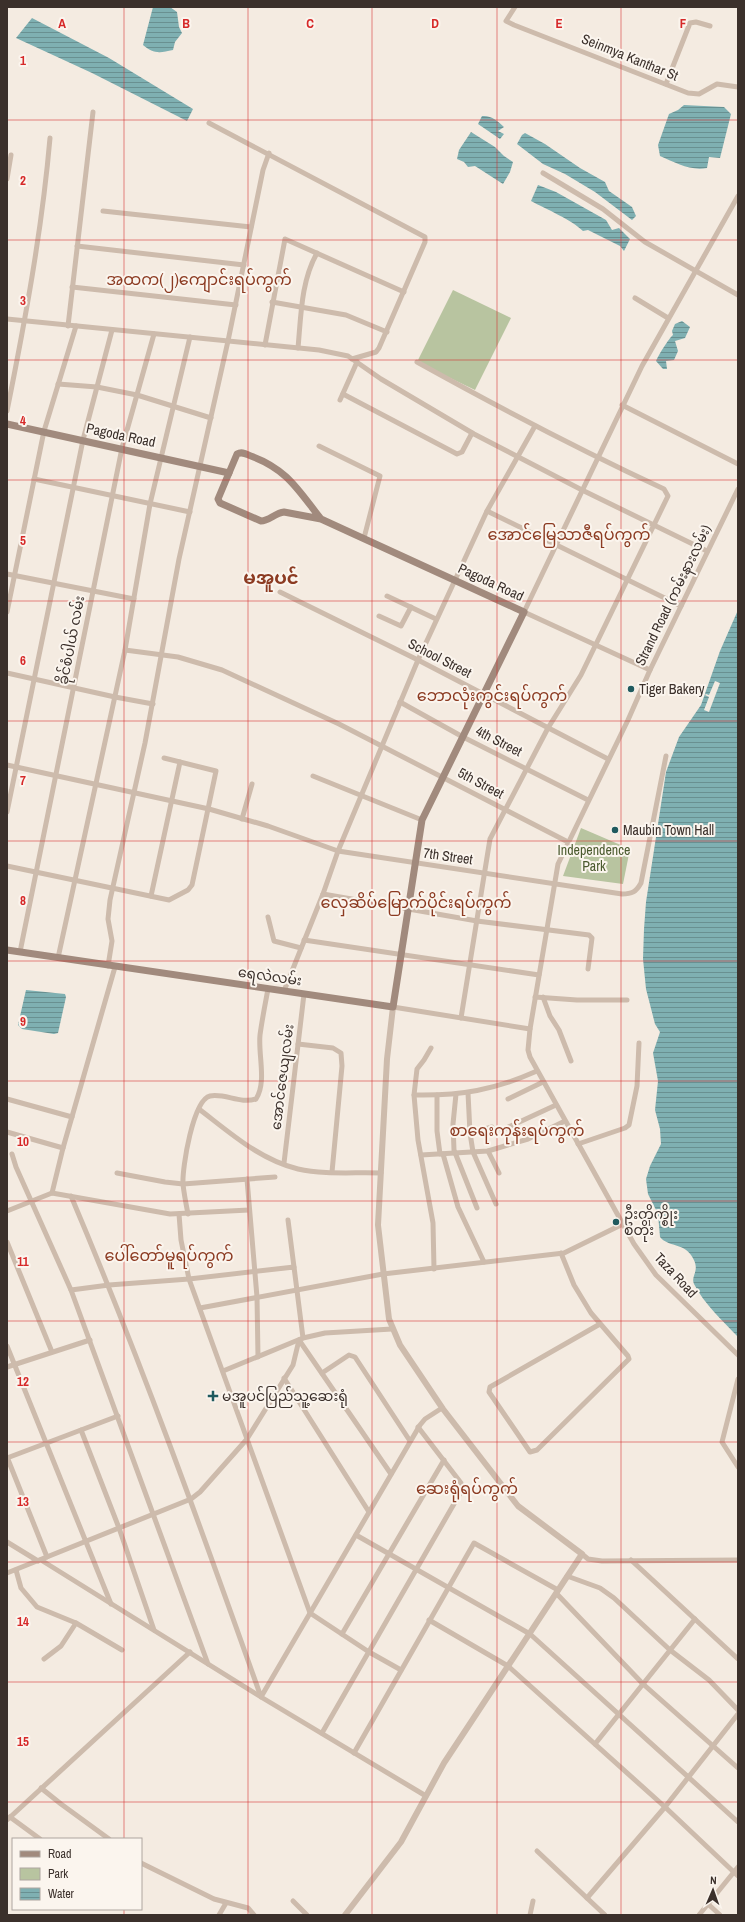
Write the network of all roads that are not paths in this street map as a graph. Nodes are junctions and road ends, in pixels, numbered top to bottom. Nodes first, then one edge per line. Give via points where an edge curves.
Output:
1 (515, 7) edge
2 (710, 26) dead end
3 (666, 84) junction
4 (738, 87) edge
5 (94, 112) dead end
6 (209, 123) dead end
7 (50, 138) dead end
8 (269, 153) junction
9 (11, 155) dead end
10 (543, 173) dead end
11 (7, 179) edge
12 (738, 196) edge
13 (102, 211) dead end
14 (251, 227) junction
15 (77, 246) junction
16 (317, 253) junction
17 (244, 265) junction
18 (695, 271) junction
19 (72, 287) junction
20 (404, 292) junction
21 (738, 295) edge
22 (635, 298) dead end
23 (272, 302) junction
24 (236, 305) junction
25 (302, 306) junction
26 (668, 318) junction
27 (7, 319) edge
28 (25, 321) junction
29 (68, 326) junction
30 (76, 326) junction
31 (112, 330) junction
32 (386, 332) junction
33 (154, 334) junction
34 (190, 337) junction
35 (228, 341) junction
36 (265, 345) junction
37 (298, 348) junction
38 (352, 359) junction
39 (358, 362) junction
40 (417, 362) dead end
41 (58, 384) junction
42 (97, 387) junction
43 (343, 394) junction
44 (137, 395) junction
45 (340, 400) dead end
46 (622, 405) junction
47 (174, 407) junction
48 (7, 411) edge
49 (211, 418) junction
50 (7, 424) edge
51 (535, 426) junction
52 (44, 431) junction
53 (472, 433) junction
54 (83, 440) junction
55 (319, 446) dead end
56 (122, 448) junction
57 (162, 457) junction
58 (517, 457) junction
59 (597, 458) junction
60 (738, 464) edge
61 (200, 466) junction
62 (229, 473) junction
63 (34, 479) junction
64 (73, 486) junction
65 (738, 489) edge
66 (582, 490) junction
67 (112, 496) junction
68 (150, 504) junction
69 (487, 511) junction
70 (190, 512) junction
71 (321, 519) junction
72 (654, 526) junction
73 (364, 538) junction
74 (556, 545) junction
75 (707, 551) junction
76 (7, 574) edge
77 (14, 575) junction
78 (454, 580) junction
79 (628, 580) junction
80 (54, 583) junction
81 (93, 591) junction
82 (280, 592) dead end
83 (387, 596) dead end
84 (134, 599) junction
85 (681, 606) junction
86 (411, 607) junction
87 (7, 612) edge
88 (524, 612) junction
89 (379, 616) dead end
90 (436, 619) junction
91 (596, 645) junction
92 (126, 650) junction
93 (162, 655) junction
94 (418, 660) junction
95 (650, 670) junction
96 (7, 673) edge
97 (34, 679) junction
98 (73, 688) junction
99 (485, 695) junction
100 (115, 698) junction
101 (400, 702) junction
102 (153, 704) junction
103 (548, 728) junction
104 (463, 737) junction
105 (382, 746) junction
106 (666, 756) dead end
107 (164, 758) dead end
108 (608, 759) junction
109 (180, 762) junction
110 (7, 765) edge
111 (16, 767) junction
112 (526, 769) junction
113 (56, 776) junction
114 (314, 776) dead end
115 (443, 776) junction
116 (96, 784) junction
117 (252, 784) dead end
118 (134, 793) junction
119 (362, 796) junction
120 (588, 800) junction
121 (172, 801) junction
122 (209, 809) junction
123 (504, 809) junction
124 (7, 812) edge
125 (242, 818) junction
126 (422, 820) junction
127 (568, 842) junction
128 (338, 851) junction
129 (415, 864) junction
130 (7, 866) edge
131 (36, 872) junction
132 (484, 873) junction
133 (75, 881) junction
134 (555, 883) junction
135 (113, 889) junction
136 (323, 894) junction
137 (151, 896) junction
138 (408, 910) junction
139 (268, 916) dead end
140 (477, 921) junction
141 (546, 930) junction
142 (304, 940) junction
143 (301, 948) junction
144 (7, 950) edge
145 (20, 952) junction
146 (401, 956) junction
147 (58, 958) junction
148 (470, 966) junction
149 (112, 967) junction
150 (588, 969) dead end
151 (538, 976) junction
152 (268, 989) junction
153 (284, 991) junction
154 (304, 994) junction
155 (535, 996) junction
156 (544, 997) junction
157 (627, 1000) dead end
158 (393, 1007) junction
159 (461, 1018) junction
160 (530, 1029) junction
161 (639, 1043) dead end
162 (298, 1044) junction
163 (431, 1048) dead end
164 (571, 1061) dead end
165 (537, 1071) junction
166 (543, 1082) junction
167 (468, 1093) junction
168 (456, 1094) junction
169 (414, 1095) junction
170 (437, 1095) junction
171 (7, 1099) edge
172 (508, 1099) dead end
173 (556, 1106) junction
174 (199, 1109) junction
175 (72, 1117) junction
176 (565, 1120) junction
177 (492, 1126) dead end
178 (502, 1130) dead end
179 (7, 1132) edge
180 (470, 1133) junction
181 (578, 1144) junction
182 (63, 1148) junction
183 (488, 1151) junction
184 (473, 1152) junction
185 (456, 1153) junction
186 (12, 1154) dead end
187 (442, 1154) junction
188 (421, 1155) junction
189 (284, 1163) junction
190 (332, 1172) junction
191 (117, 1173) dead end
192 (381, 1173) junction
193 (499, 1173) dead end
194 (275, 1177) dead end
195 (247, 1178) junction
196 (183, 1184) junction
197 (52, 1193) junction
198 (71, 1196) junction
199 (32, 1202) junction
200 (496, 1204) dead end
201 (477, 1208) dead end
202 (249, 1210) junction
203 (7, 1211) edge
204 (179, 1214) junction
205 (188, 1214) junction
206 (288, 1220) dead end
207 (623, 1224) junction
208 (7, 1242) edge
209 (562, 1253) junction
210 (484, 1262) junction
211 (294, 1268) junction
212 (434, 1269) junction
213 (254, 1272) junction
214 (383, 1274) junction
215 (189, 1279) junction
216 (109, 1284) junction
217 (72, 1290) junction
218 (297, 1290) junction
219 (257, 1297) junction
220 (200, 1308) junction
221 (600, 1324) junction
222 (392, 1329) junction
223 (301, 1339) junction
224 (90, 1340) junction
225 (7, 1346) edge
226 (52, 1352) junction
227 (738, 1355) edge
228 (258, 1357) junction
229 (15, 1365) junction
230 (7, 1367) edge
231 (223, 1370) junction
232 (322, 1373) junction
233 (284, 1378) junction
234 (738, 1379) edge
235 (442, 1408) junction
236 (118, 1416) junction
237 (418, 1427) junction
238 (81, 1430) junction
239 (247, 1440) junction
240 (410, 1441) junction
241 (46, 1443) junction
242 (7, 1457) edge
243 (444, 1460) junction
244 (738, 1467) edge
245 (391, 1474) junction
246 (191, 1499) junction
247 (369, 1512) junction
248 (154, 1514) junction
249 (119, 1528) junction
250 (356, 1535) junction
251 (86, 1541) junction
252 (7, 1542) edge
253 (388, 1554) junction
254 (582, 1554) junction
255 (47, 1557) junction
256 (39, 1560) junction
257 (631, 1560) junction
258 (738, 1560) edge
259 (418, 1569) junction
260 (16, 1570) junction
261 (7, 1573) edge
262 (567, 1576) junction
263 (447, 1588) junction
264 (557, 1592) junction
265 (112, 1604) junction
266 (310, 1613) junction
267 (429, 1620) junction
268 (695, 1620) junction
269 (76, 1623) junction
270 (154, 1631) junction
271 (342, 1634) junction
272 (530, 1634) junction
273 (122, 1650) dead end
274 (670, 1650) junction
275 (190, 1652) junction
276 (369, 1652) junction
277 (44, 1659) dead end
278 (738, 1659) edge
279 (208, 1664) junction
280 (508, 1666) junction
281 (401, 1670) junction
282 (643, 1684) junction
283 (261, 1697) junction
284 (738, 1710) edge
285 (619, 1714) junction
286 (738, 1714) edge
287 (322, 1733) junction
288 (595, 1744) junction
289 (712, 1745) junction
290 (354, 1753) junction
291 (738, 1768) edge
292 (688, 1777) junction
293 (41, 1788) junction
294 (426, 1796) junction
295 (665, 1807) junction
296 (9, 1818) edge
297 (738, 1822) edge
298 (39, 1838) edge
299 (108, 1838) edge
300 (537, 1850) dead end
301 (142, 1863) edge
302 (738, 1867) edge
303 (736, 1874) edge
304 (587, 1898) junction
305 (293, 1901) dead end
306 (533, 1901) dead end
307 (226, 1903) junction
308 (708, 1904) junction
309 (219, 1915) edge
310 (254, 1915) edge
311 (307, 1915) edge
312 (345, 1915) edge
313 (530, 1915) edge
314 (605, 1915) edge
315 (699, 1915) edge
316 (720, 1915) edge

1 - 3 street, Seinmya Kanthar St via 506,21
2 - 3 street via 690,23
3 - 4 street, Seinmya Kanthar St via 688,93 699,94 717,84
5 - 15 street
6 - 8 street
7 - 28 street
8 - 14 street
8 - 20 street via 425,237
9 - 11 street
10 - 18 street via 603,209 645,242
12 - 18 street
13 - 14 street
14 - 17 street
15 - 17 street
15 - 19 street
16 - 20 street
16 - 23 street via 284,239
16 - 25 street via 307,279
17 - 24 street
18 - 21 street
18 - 26 street
19 - 24 street
19 - 29 street
20 - 32 street
22 - 26 street
23 - 25 street
23 - 36 street
24 - 35 street
25 - 32 street via 346,315
25 - 37 street
26 - 46 street
27 - 28 street
28 - 29 street
28 - 48 street
29 - 30 street
30 - 31 street
30 - 41 street
31 - 33 street
31 - 42 street
32 - 38 street via 378,350
33 - 34 street
33 - 44 street, ခိုင်စံပါယ် လမ်း
34 - 35 street
34 - 47 street
35 - 36 street
35 - 49 street
36 - 37 street
37 - 38 street via 348,356
38 - 39 street
39 - 43 street
39 - 53 street via 381,379
40 - 51 street
41 - 42 street
41 - 52 street
42 - 44 street
42 - 54 street
43 - 45 street
43 - 53 street via 457,454 462,452
44 - 47 street
44 - 56 street, ခိုင်စံပါယ် လမ်း
46 - 59 street
46 - 60 street
47 - 49 street
47 - 57 street
49 - 61 street
50 - 52 main road, Pagoda Road
51 - 58 street
51 - 59 street
52 - 54 main road, Pagoda Road
52 - 63 street
53 - 58 street
54 - 56 main road, Pagoda Road
54 - 64 street
55 - 73 street via 380,476
56 - 57 main road, Pagoda Road
56 - 67 street, ခိုင်စံပါယ် လမ်း
57 - 61 main road, Pagoda Road
57 - 68 street
58 - 66 street
58 - 69 street
59 - 66 street
59 - 72 street via 667,492 668,496
61 - 62 main road, Pagoda Road
61 - 70 street
62 - 71 main road, Pagoda Road via 238,453 264,460 286,475
62 - 71 main road, Pagoda Road via 218,499 220,503 261,521 284,512
63 - 64 street
63 - 77 street
64 - 67 street
64 - 80 street
65 - 75 street, Strand Road (ကမ်းနားလမ်း)
66 - 72 street
66 - 74 street
67 - 68 street
67 - 81 street, ခိုင်စံပါယ် လမ်း
68 - 70 street
68 - 84 street
69 - 74 street
69 - 78 street
70 - 93 street
71 - 73 main road, Pagoda Road
72 - 75 street
72 - 79 street
73 - 78 main road, Pagoda Road
74 - 79 street
74 - 88 street
75 - 85 street, Strand Road (ကမ်းနားလမ်း)
76 - 77 street
77 - 80 street
77 - 87 street
78 - 88 main road, Pagoda Road
78 - 90 street
79 - 85 street
79 - 91 street
80 - 81 street
80 - 97 street
81 - 84 street
81 - 98 street, ခိုင်စံပါယ် လမ်း
82 - 94 street, School Street
83 - 86 street
84 - 92 street
85 - 95 street, Strand Road (ကမ်းနားလမ်း)
86 - 89 street via 402,626
86 - 90 street
88 - 91 street, Pagoda Road
88 - 99 main road
90 - 94 street
91 - 95 street, Pagoda Road
91 - 103 street via 581,675
92 - 93 street, 5th Street
92 - 100 street
93 - 102 street
93 - 105 street, 5th Street via 222,670
94 - 99 street, School Street
94 - 101 street
95 - 108 street, Strand Road (ကမ်းနားလမ်း)
96 - 97 street
97 - 98 street
97 - 111 street
98 - 100 street
98 - 113 street, ခိုင်စံပါယ် လမ်း
99 - 103 street, School Street
99 - 104 main road
100 - 102 street
100 - 116 street
101 - 104 street, 4th Street
101 - 105 street
102 - 118 street
103 - 108 street, School Street
103 - 112 street
104 - 112 street, 4th Street
104 - 115 main road
105 - 115 street, 5th Street
105 - 119 street
106 - 134 street, 7th Street via 641,883 637,890 632,894 622,894
107 - 109 street
108 - 120 street, Strand Road (ကမ်းနားလမ်း)
109 - 121 street
109 - 122 street via 216,771
110 - 111 street, 7th Street
111 - 113 street, 7th Street
111 - 124 street
112 - 120 street, 4th Street
112 - 123 street
113 - 116 street, 7th Street
113 - 131 street, ခိုင်စံပါယ် လမ်း
114 - 119 street
115 - 123 street, 5th Street
115 - 126 main road
116 - 118 street, 7th Street
116 - 133 street
117 - 125 street
118 - 121 street, 7th Street
118 - 135 street
119 - 126 street
119 - 128 street
120 - 127 street, Strand Road (ကမ်းနားလမ်း)
121 - 122 street, 7th Street
121 - 137 street
122 - 125 street, 7th Street
122 - 137 street via 190,888 171,900
123 - 127 street, 5th Street
123 - 132 street via 490,839
125 - 128 street, 7th Street
126 - 129 main road
127 - 134 street, Strand Road (ကမ်းနားလမ်း) via 558,864
128 - 129 street, 7th Street
128 - 136 street
129 - 132 street, 7th Street
129 - 138 main road
130 - 131 street
131 - 133 street
131 - 145 street, ခိုင်စံပါယ် လမ်း
132 - 134 street, 7th Street
132 - 140 street
133 - 135 street
133 - 147 street
134 - 141 street, Strand Road (ကမ်းနားလမ်း)
135 - 137 street
135 - 149 street via 108,919 112,941
136 - 138 street
136 - 142 street
138 - 140 street
138 - 146 main road
139 - 143 street via 274,941
140 - 141 street
140 - 148 street
141 - 150 street via 591,936
141 - 151 street, Strand Road (ကမ်းနားလမ်း)
142 - 143 street
142 - 146 street
143 - 153 street
144 - 145 main road, ရေလဲလမ်း
145 - 147 main road, ရေလဲလမ်း
146 - 148 street
146 - 158 main road
147 - 149 main road, ရေလဲလမ်း
148 - 151 street
148 - 159 street
149 - 152 main road, ရေလဲလမ်း
149 - 175 street
151 - 155 street, Strand Road (ကမ်းနားလမ်း)
152 - 153 main road, ရေလဲလမ်း
152 - 174 street via 260,1036 261,1064 259,1094 256,1100 248,1102 210,1096
153 - 154 main road, ရေလဲလမ်း
154 - 158 main road, ရေလဲလမ်း
154 - 162 street, အောင်ဇေယျလမ်း
155 - 156 street
155 - 160 street, Strand Road (ကမ်းနားလမ်း)
156 - 157 street
156 - 164 street
158 - 159 street, ရေလဲလမ်း
158 - 192 street via 387,1059
159 - 160 street, ရေလဲလမ်း
160 - 165 street, Taza Road via 528,1050
161 - 181 street via 637,1086 629,1125
162 - 189 street, အောင်ဇေယျလမ်း
162 - 190 street via 333,1048 341,1053
163 - 169 street via 417,1068
165 - 166 street, Taza Road
165 - 167 street via 512,1082
166 - 172 street
166 - 173 street, Taza Road
167 - 168 street
167 - 180 street
168 - 170 street
168 - 185 street via 453,1124
169 - 170 street
169 - 188 street
170 - 187 street via 437,1131
171 - 175 street
173 - 176 street, Taza Road
173 - 178 street
174 - 189 street via 251,1148
174 - 196 street via 193,1124
175 - 182 street
176 - 181 street, Taza Road
176 - 183 street via 528,1138
177 - 180 street
179 - 182 street
180 - 184 street
181 - 207 street, Taza Road
182 - 197 street
183 - 184 street
183 - 193 street
184 - 185 street
184 - 200 street
185 - 187 street
185 - 201 street
186 - 199 street
187 - 188 street
187 - 210 street via 458,1207
188 - 212 street via 433,1223
189 - 190 street via 297,1169
190 - 192 street
191 - 196 street
192 - 214 street via 378,1226
194 - 195 street
195 - 196 street
195 - 202 street
196 - 205 street
197 - 198 street
197 - 199 street
198 - 204 street via 165,1214
198 - 216 street
199 - 203 street
199 - 217 street
202 - 205 street
202 - 213 street
204 - 205 street
204 - 215 street
206 - 211 street
207 - 209 street
207 - 227 street, Taza Road via 656,1275
208 - 226 street
209 - 210 street
209 - 221 street via 574,1285
210 - 212 street
211 - 213 street
211 - 218 street
212 - 214 street
213 - 215 street
213 - 219 street
214 - 218 street
214 - 222 street
215 - 216 street
215 - 220 street
216 - 217 street
216 - 246 street
217 - 224 street
218 - 219 street
218 - 223 street
219 - 220 street
219 - 228 street
220 - 231 street
221 - 221 street via 629,1357 628,1361 537,1450 530,1452 490,1392 490,1388
222 - 223 street via 325,1333
222 - 235 street
223 - 228 street
223 - 232 street
223 - 233 street via 293,1365
224 - 226 street
224 - 236 street
225 - 229 street
226 - 229 street
228 - 231 street
229 - 230 street
229 - 241 street
231 - 239 street
232 - 240 street via 349,1355 355,1357
232 - 245 street
233 - 239 street
233 - 247 street
234 - 244 street via 722,1442
235 - 237 street via 422,1421
235 - 254 street via 518,1506
236 - 238 street
236 - 248 street
237 - 240 street
237 - 243 street
238 - 241 street
238 - 249 street
239 - 246 street
239 - 266 street
240 - 245 street
241 - 242 street
241 - 251 street
242 - 255 street
243 - 253 street
243 - 259 street via 461,1483 462,1490
245 - 247 street
246 - 248 street
246 - 283 street
247 - 250 street
248 - 249 street
248 - 279 street
249 - 251 street
249 - 270 street
250 - 253 street
250 - 266 street
251 - 255 street
251 - 265 street
252 - 256 street
253 - 259 street
253 - 271 street
254 - 257 street via 588,1559 602,1561
254 - 262 street
255 - 256 street
256 - 260 street
256 - 265 street
257 - 258 street
257 - 268 street
259 - 263 street
259 - 276 street
260 - 261 street
260 - 269 street via 21,1588 37,1607
262 - 264 street
262 - 274 street via 600,1588 614,1598
263 - 264 street via 474,1544
263 - 267 street
263 - 272 street
264 - 272 street
264 - 282 street
265 - 270 street
266 - 271 street
266 - 283 street
267 - 280 street
267 - 281 street
268 - 274 street
268 - 278 street
269 - 273 street
269 - 277 street via 61,1646
270 - 275 street
271 - 276 street
272 - 280 street
272 - 285 street
274 - 282 street
274 - 284 street via 709,1680
275 - 279 street
275 - 293 street
276 - 281 street
276 - 287 street
279 - 283 street
280 - 288 street
280 - 294 street via 444,1763
281 - 290 street
282 - 285 street
282 - 289 street
283 - 287 street
285 - 288 street
285 - 292 street
286 - 289 street
287 - 290 street
288 - 295 street
289 - 291 street
289 - 292 street
290 - 294 street
292 - 295 street
292 - 297 street
293 - 296 street
293 - 299 street
294 - 312 street via 401,1842
295 - 303 street
295 - 304 street
296 - 298 street
300 - 304 street
301 - 307 street via 193,1890
302 - 303 street
303 - 308 street
304 - 314 street
305 - 311 street
306 - 313 street
307 - 309 street
307 - 310 street via 248,1908
308 - 315 street
308 - 316 street

